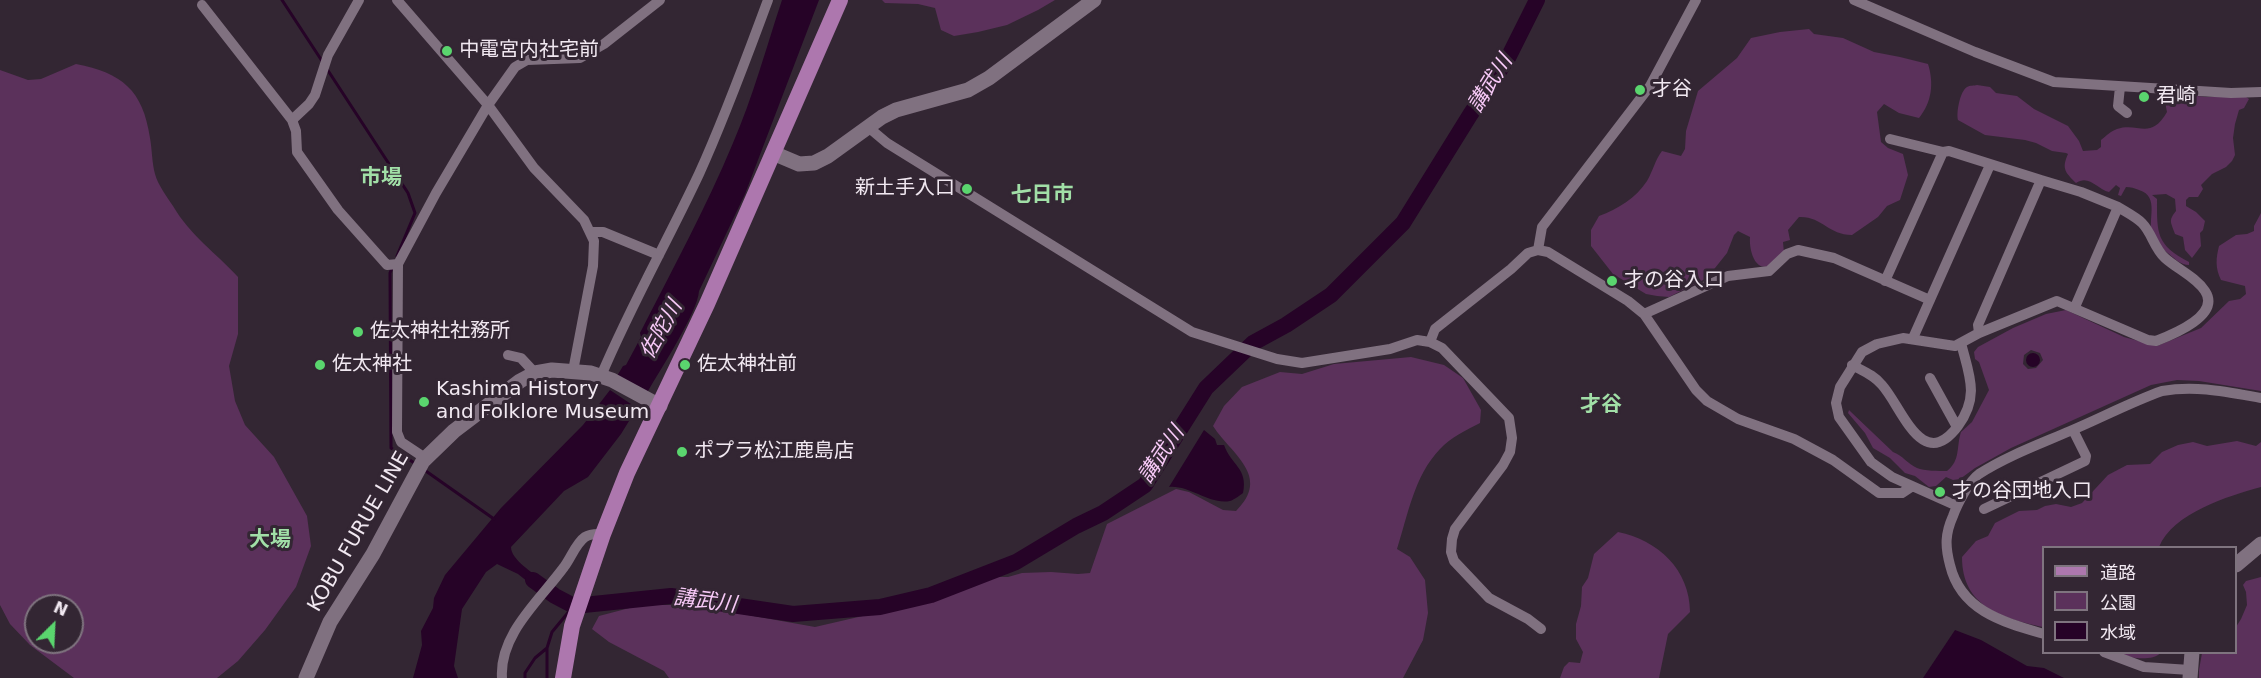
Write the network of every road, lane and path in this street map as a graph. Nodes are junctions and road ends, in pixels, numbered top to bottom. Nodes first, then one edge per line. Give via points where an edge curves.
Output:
1 (359, 0) edge
2 (660, 0) edge
3 (768, 0) edge
4 (840, 0) edge
5 (1094, 0) edge
6 (1696, 0) edge
7 (1854, 0) edge
8 (202, 2) edge
9 (403, 2) edge
10 (2120, 87) junction
11 (2261, 92) edge
12 (488, 105) junction
13 (2127, 113) dead end
14 (292, 120) junction
15 (868, 127) junction
16 (1890, 139) dead end
17 (1942, 152) junction
18 (773, 153) junction
19 (1990, 165) junction
20 (2041, 180) junction
21 (2118, 207) junction
22 (591, 232) junction
23 (1538, 250) junction
24 (659, 255) junction
25 (395, 264) junction
26 (1885, 280) junction
27 (1930, 300) junction
28 (2075, 307) junction
29 (1644, 314) junction
30 (1979, 333) junction
31 (1913, 338) junction
32 (1430, 342) junction
33 (1961, 343) junction
34 (508, 355) dead end
35 (1852, 365) junction
36 (573, 371) junction
37 (535, 373) junction
38 (607, 378) junction
39 (1930, 378) dead end
40 (2261, 398) edge
41 (653, 403) junction
42 (1957, 427) junction
43 (2073, 430) junction
44 (422, 463) junction
45 (1911, 487) junction
46 (1957, 506) junction
47 (1984, 509) dead end
48 (603, 534) junction
49 (2261, 544) edge
50 (2237, 563) edge
51 (1541, 629) dead end
52 (2042, 634) edge
53 (2109, 654) edge
54 (2192, 654) edge
55 (2190, 674) edge
56 (306, 678) edge
57 (502, 678) edge
58 (564, 678) edge

1 - 14 street via 337,36 315,95
2 - 12 street via 604,45 580,58 521,63
3 - 24 street via 727,112
4 - 18 main road
5 - 15 main road via 968,90 896,110
6 - 23 street via 1658,75 1542,227
7 - 10 street via 2054,81
8 - 14 street
9 - 12 street
10 - 11 street
10 - 13 street via 2118,106
12 - 22 street via 534,168
12 - 25 street
14 - 25 street via 297,152 317,182 387,265
15 - 18 main road via 814,163 800,164
15 - 32 street via 1179,326 1234,346 1302,363 1390,349 1417,340
16 - 17 street
17 - 19 street
17 - 26 street
18 - 41 main road
19 - 20 street
19 - 27 street
20 - 21 street
20 - 30 street via 1978,325
21 - 28 street
21 - 28 street via 2141,222 2164,257 2205,291 2207,309 2202,317 2156,341
22 - 24 street via 603,232
22 - 36 street via 593,266
23 - 29 street via 1563,261
23 - 32 street via 1528,253 1435,329
24 - 38 street via 618,335
25 - 44 street via 397,432 401,442
26 - 27 street
26 - 29 street via 1834,258 1798,250 1787,254 1769,271 1728,276
27 - 31 street
28 - 30 street via 2057,301
29 - 45 street via 1707,401 1738,419 1794,439 1833,460 1879,494 1902,493
30 - 33 street
31 - 33 street via 1946,345
31 - 35 street via 1892,339 1868,348
32 - 51 street via 1455,360 1509,418 1512,438 1503,465 1455,529 1451,552 1454,561 1489,598
33 - 42 street via 1972,395
34 - 37 street via 521,357
35 - 42 street via 1884,386 1918,438 1936,441
35 - 45 street via 1837,394 1839,417 1871,462
36 - 37 main road, KOBU FURUE LINE
36 - 38 main road, KOBU FURUE LINE
37 - 44 main road, KOBU FURUE LINE via 463,425
38 - 41 main road, KOBU FURUE LINE
39 - 42 street
40 - 43 street via 2184,387 2136,400
41 - 48 main road
43 - 46 street via 1977,476
43 - 47 street via 2085,461
44 - 56 main road, KOBU FURUE LINE via 373,554 330,622
45 - 46 street
46 - 52 street via 1946,532 1952,573 1958,586 1986,614
48 - 57 street via 586,536 509,642 501,666
48 - 58 main road via 572,626
49 - 50 main road
53 - 55 street via 2144,667
54 - 55 main road

